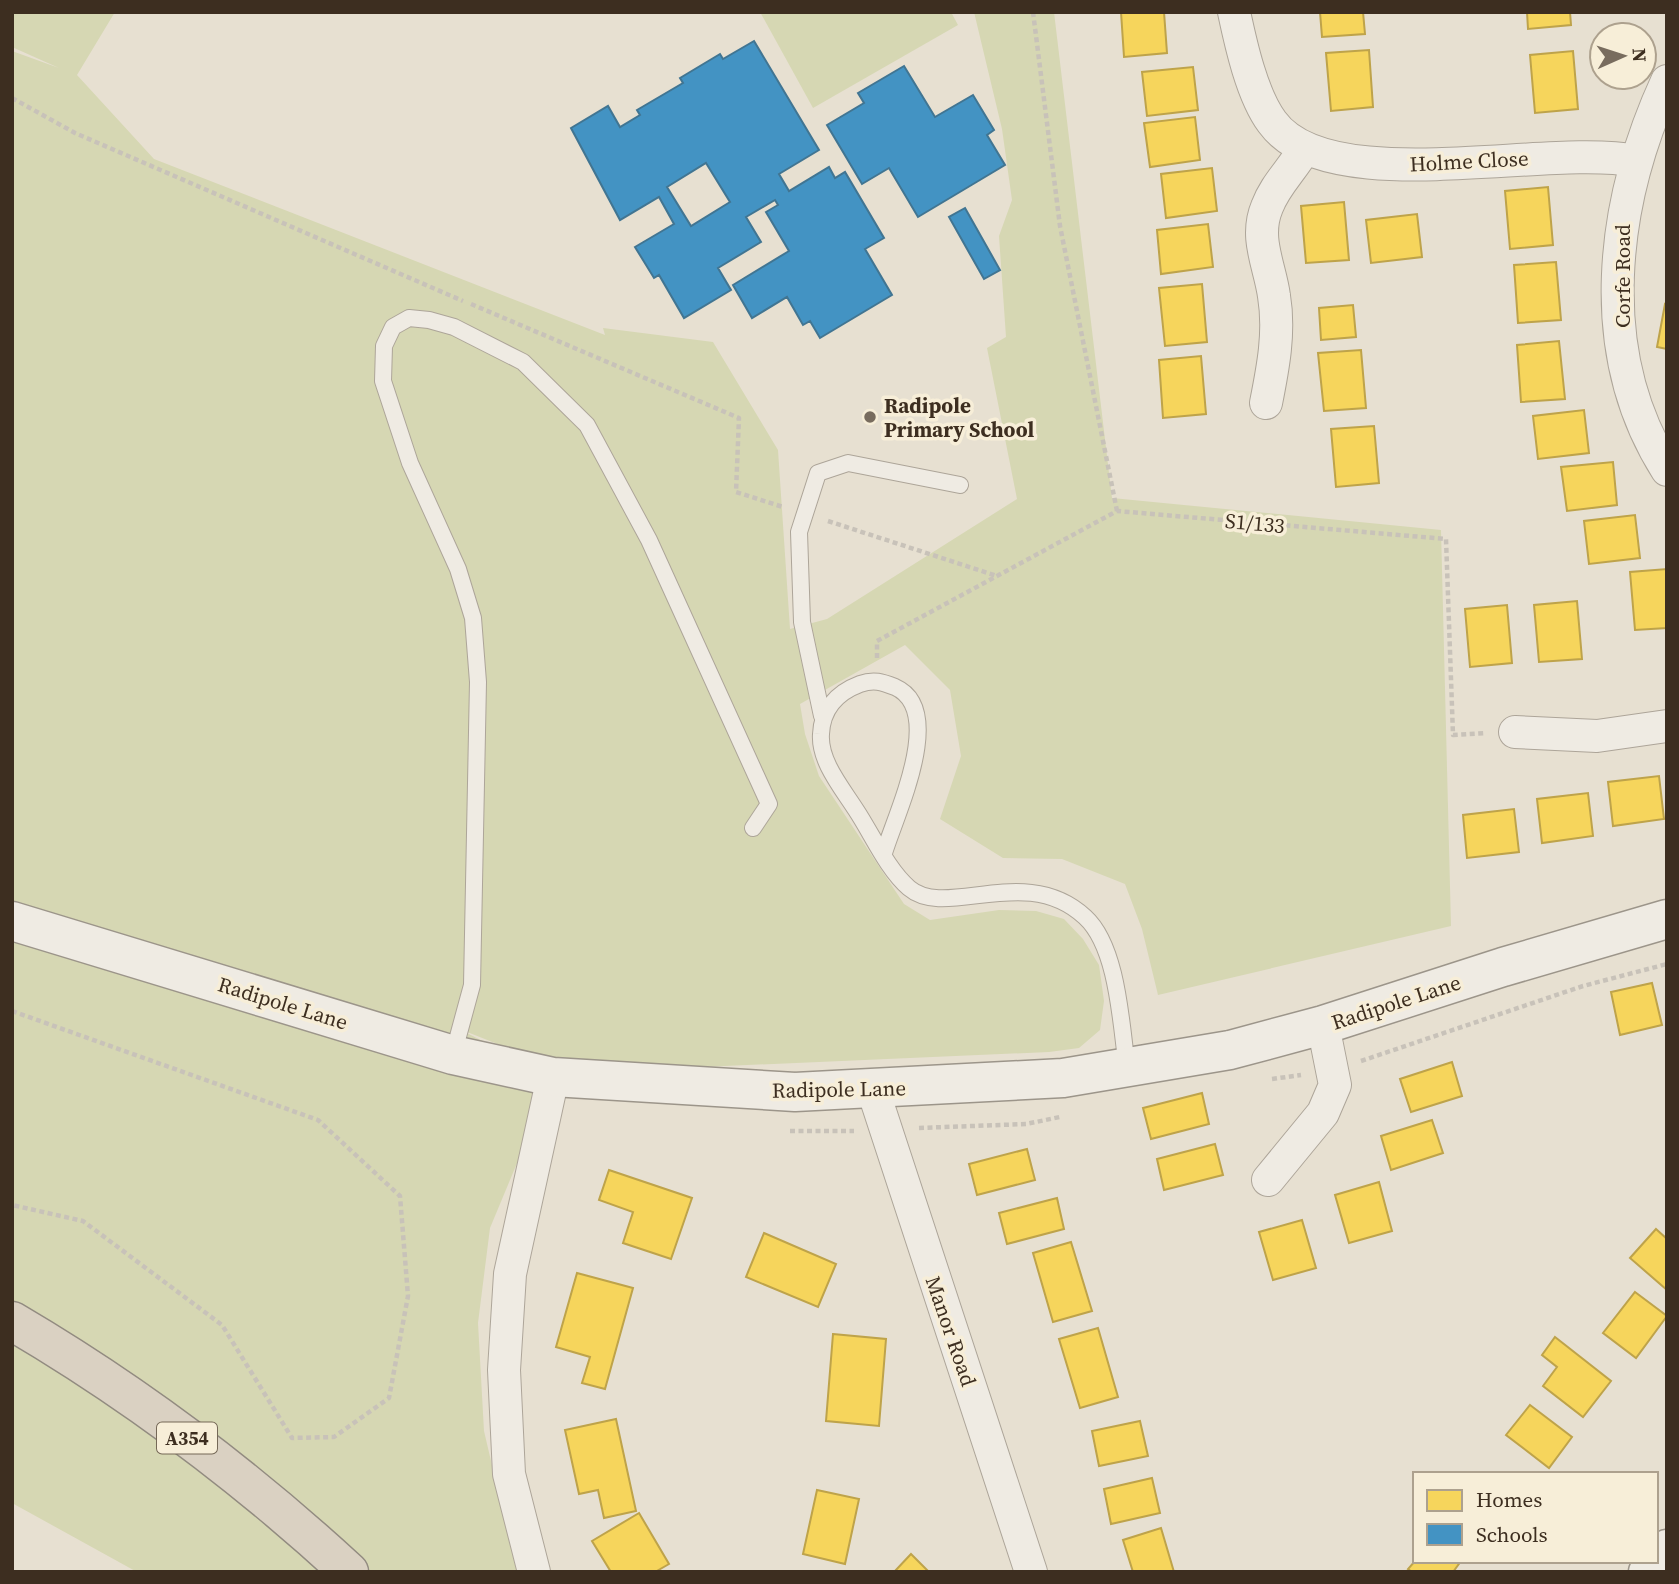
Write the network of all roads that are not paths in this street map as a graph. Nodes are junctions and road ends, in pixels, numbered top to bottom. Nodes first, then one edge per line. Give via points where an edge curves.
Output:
1 (1234, 12) edge
2 (1667, 81) edge
3 (1304, 149) junction
4 (1636, 161) junction
5 (1266, 402) dead end
6 (1667, 470) edge
7 (960, 485) dead end
8 (822, 716) junction
9 (1667, 726) edge
10 (1515, 732) road end
11 (753, 828) dead end
12 (884, 853) junction
13 (1667, 919) edge
14 (12, 921) edge
15 (1323, 1026) junction
16 (453, 1055) junction
17 (1126, 1067) junction
18 (554, 1077) junction
19 (873, 1090) junction
20 (1268, 1180) dead end
21 (12, 1321) edge
22 (349, 1572) edge
23 (534, 1572) edge
24 (1031, 1572) edge

1 - 3 street, Holme Close via 1244,59 1272,123
2 - 4 street, Corfe Road
3 - 4 street, Holme Close via 1401,166 1560,156
3 - 5 street via 1280,181 1266,209 1262,232 1276,336
4 - 6 street, Corfe Road via 1620,230 1617,280 1622,343 1634,403
7 - 8 lane via 848,463 818,473 799,532 802,622
8 - 12 lane via 820,741 828,766
8 - 12 lane via 835,698 878,680 900,689 912,705 919,722 907,787
9 - 10 street via 1597,736
11 - 16 lane via 769,804 649,540 587,425 523,362 454,327 409,318 393,327 384,346 383,381 410,463 458,569 473,618 478,682 472,985
12 - 17 lane via 910,889 931,898 1044,893 1067,902 1087,919 1103,947 1115,984
13 - 15 street, Radipole Lane
14 - 16 street, Radipole Lane
15 - 17 street, Radipole Lane via 1230,1050
15 - 20 street via 1335,1084 1323,1113
16 - 18 street, Radipole Lane
17 - 19 street, Radipole Lane via 1063,1078
18 - 19 street, Radipole Lane via 711,1089
18 - 23 street via 510,1274 504,1370 509,1474
19 - 24 street, Manor Road
21 - 22 highway, A354 via 211,1456

